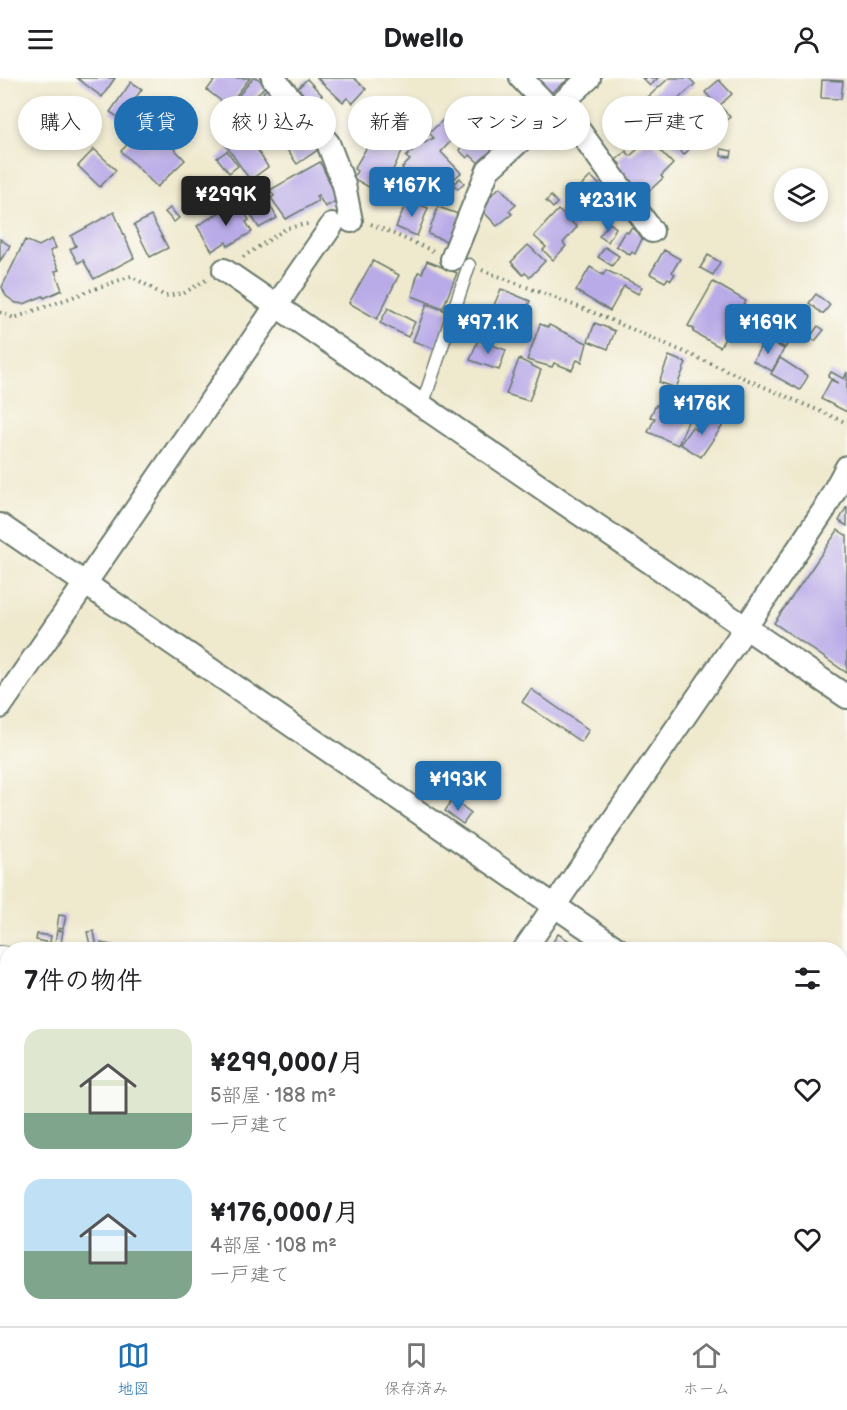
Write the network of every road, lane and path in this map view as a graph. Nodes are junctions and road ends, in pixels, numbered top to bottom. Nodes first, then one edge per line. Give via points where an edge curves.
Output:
1 (273, 78) edge
2 (520, 78) edge
3 (589, 78) edge
4 (542, 96) edge
5 (569, 96) edge
6 (511, 150) edge
7 (589, 150) edge
8 (341, 223) junction
9 (652, 231) dead end
10 (460, 262) junction
11 (224, 270) junction
12 (276, 307) junction
13 (0, 312) edge
14 (422, 406) junction
15 (847, 423) edge
16 (847, 467) edge
17 (0, 525) edge
18 (87, 585) junction
19 (746, 627) junction
20 (847, 697) edge
21 (0, 707) edge
22 (554, 905) junction
23 (529, 942) edge
24 (607, 942) edge

1 - 8 street via 328,142 344,185
2 - 4 street
3 - 5 street
6 - 10 street via 488,171
7 - 9 street
8 - 10 path via 366,222
8 - 11 path via 287,228
8 - 12 street
10 - 14 lane
10 - 15 path via 597,314
11 - 12 street
11 - 13 path via 184,293 165,296 131,276 14,318
12 - 14 street
12 - 18 street
14 - 19 street
16 - 19 street via 824,510
17 - 18 street
18 - 21 street
18 - 22 street
19 - 20 street
19 - 22 street
22 - 23 street
22 - 24 street

